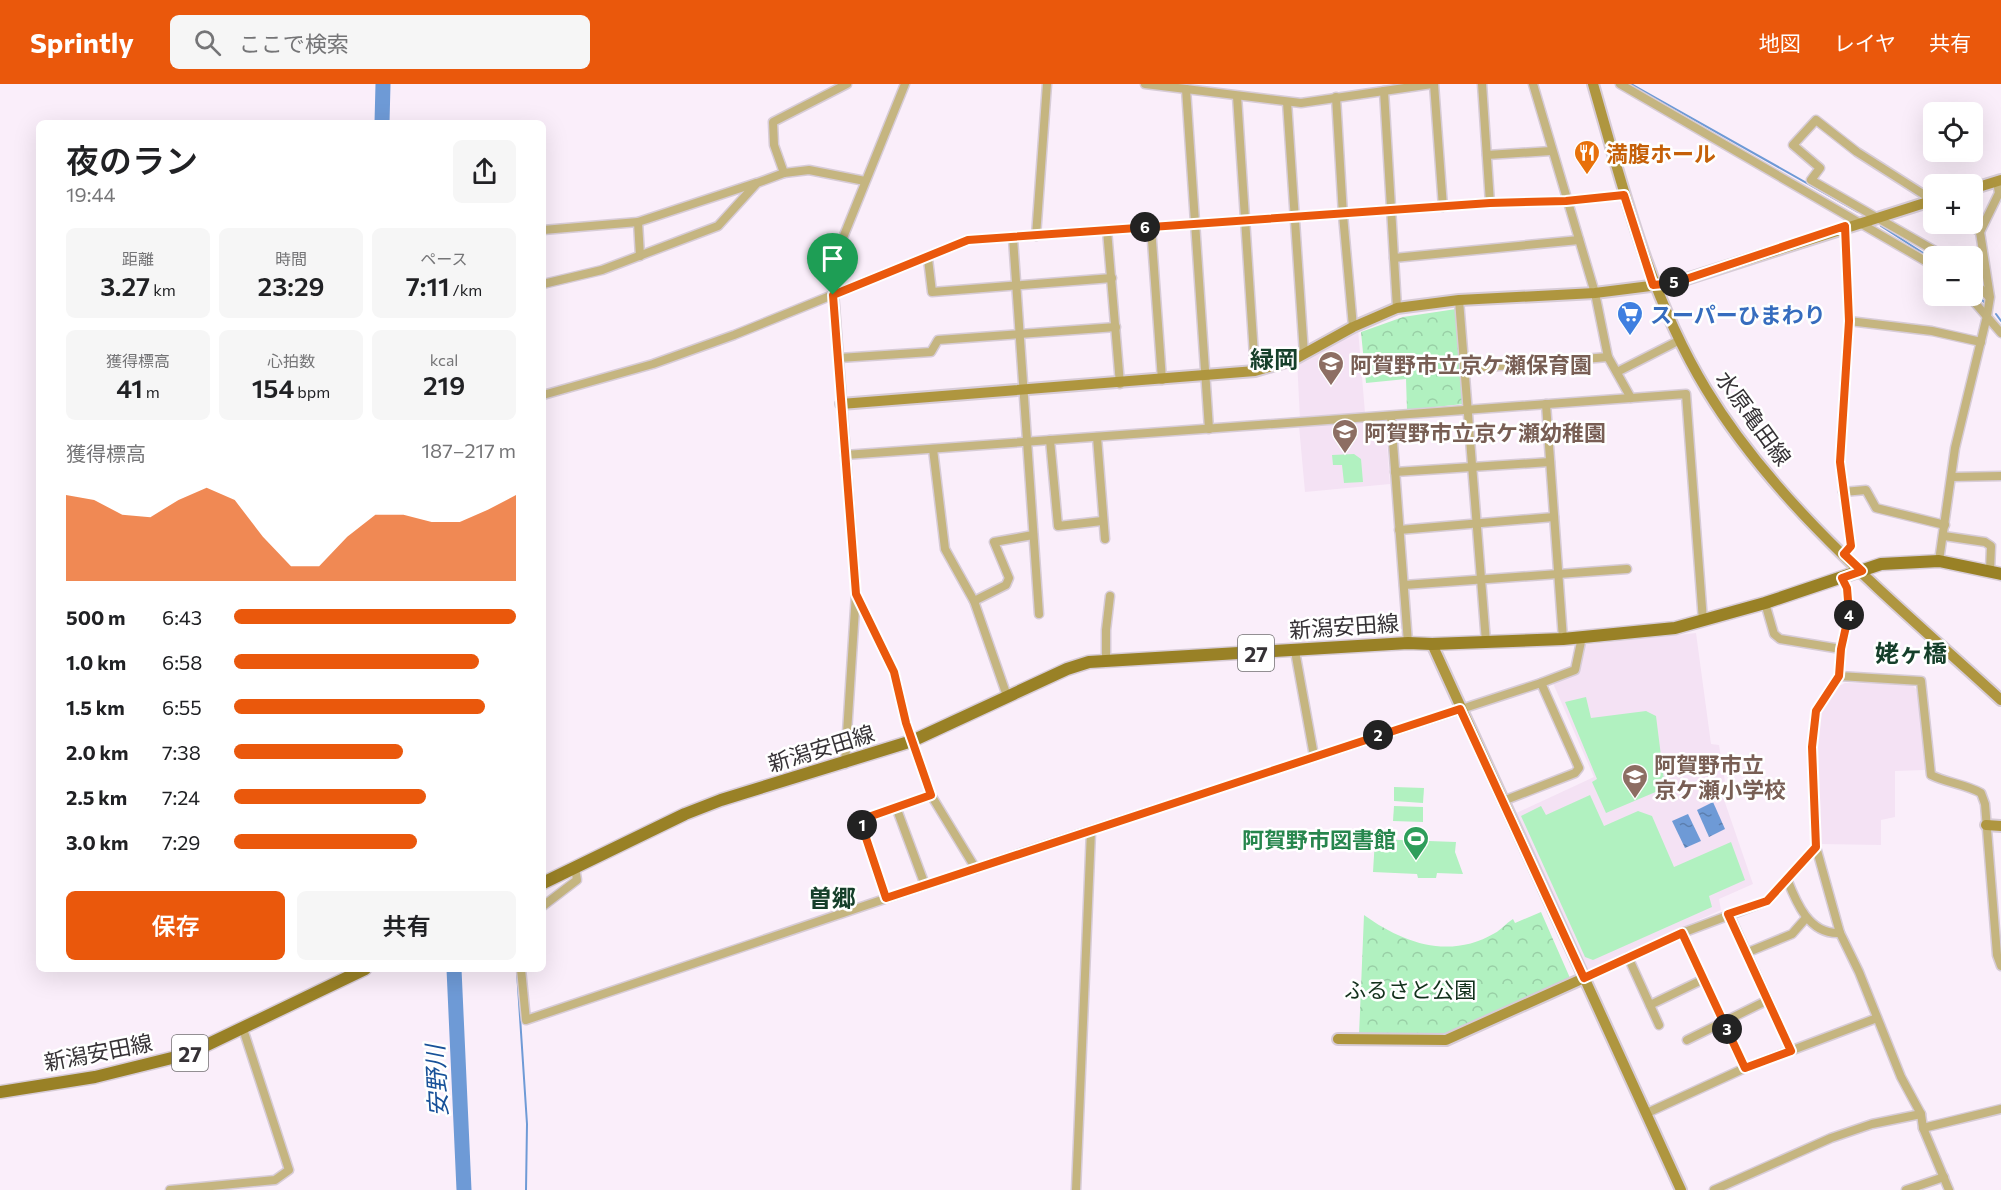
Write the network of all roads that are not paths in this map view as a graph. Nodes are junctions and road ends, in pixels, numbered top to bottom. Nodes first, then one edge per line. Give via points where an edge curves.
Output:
1 (847, 84) edge
2 (905, 84) edge
3 (1047, 84) edge
4 (1145, 84) edge
5 (1433, 84) edge
6 (1482, 84) edge
7 (1533, 84) edge
8 (1593, 84) edge
9 (1620, 84) edge
10 (1186, 89) junction
11 (1384, 91) junction
12 (1238, 96) junction
13 (1336, 97) junction
14 (1287, 102) junction
15 (1551, 151) junction
16 (1487, 155) junction
17 (784, 172) junction
18 (865, 181) junction
19 (1999, 181) edge
20 (757, 183) junction
21 (1983, 186) edge
22 (1624, 195) junction
23 (1923, 195) edge
24 (1566, 201) junction
25 (1490, 203) junction
26 (1923, 204) edge
27 (1443, 207) junction
28 (1391, 212) junction
29 (1343, 215) junction
30 (1878, 217) junction
31 (1294, 218) junction
32 (638, 222) junction
33 (1246, 222) junction
34 (1861, 222) junction
35 (1197, 225) junction
36 (1845, 226) junction
37 (1983, 226) edge
38 (1152, 227) junction
39 (546, 230) edge
40 (1107, 230) junction
41 (1980, 234) edge
42 (1036, 236) junction
43 (1013, 238) junction
44 (1579, 240) junction
45 (1927, 246) edge
46 (640, 256) junction
47 (1394, 258) junction
48 (927, 259) junction
49 (1923, 259) edge
50 (1112, 278) junction
51 (546, 283) edge
52 (1016, 285) junction
53 (1653, 285) junction
54 (1983, 291) edge
55 (1595, 292) junction
56 (833, 295) junction
57 (1989, 297) junction
58 (1459, 300) junction
59 (1978, 306) edge
60 (1397, 308) junction
61 (1987, 316) junction
62 (1849, 321) junction
63 (1116, 327) junction
64 (1353, 327) junction
65 (1019, 333) junction
66 (2001, 333) edge
67 (1680, 340) junction
68 (1981, 342) junction
69 (1304, 354) junction
70 (1608, 357) junction
71 (839, 358) junction
72 (1464, 369) junction
73 (1255, 371) junction
74 (1617, 372) junction
75 (1206, 376) junction
76 (1162, 380) junction
77 (1120, 384) junction
78 (1023, 391) junction
79 (546, 394) edge
80 (1631, 398) junction
81 (841, 404) junction
82 (1546, 404) junction
83 (1467, 410) junction
84 (1391, 416) junction
85 (1209, 429) junction
86 (1097, 437) junction
87 (1050, 440) junction
88 (1027, 442) junction
89 (933, 449) junction
90 (845, 455) junction
91 (1550, 462) junction
92 (1472, 466) junction
93 (1395, 472) junction
94 (2001, 476) edge
95 (1952, 477) junction
96 (1844, 492) junction
97 (1554, 517) junction
98 (1102, 521) junction
99 (1476, 524) junction
100 (1945, 525) junction
101 (1400, 530) junction
102 (1033, 535) junction
103 (1944, 536) junction
104 (1105, 539) dead end
105 (1844, 554) junction
106 (1939, 561) junction
107 (1627, 569) dead end
108 (1862, 571) junction
109 (1995, 572) edge
110 (1558, 573) junction
111 (1842, 578) junction
112 (1481, 580) junction
113 (1404, 585) junction
114 (856, 594) junction
115 (1110, 596) dead end
116 (974, 601) junction
117 (1765, 603) junction
118 (1038, 614) dead end
119 (1703, 621) junction
120 (1582, 637) junction
121 (1563, 639) junction
122 (1486, 642) junction
123 (1408, 643) junction
124 (1432, 644) junction
125 (1841, 649) junction
126 (1295, 651) junction
127 (1106, 660) junction
128 (1839, 676) junction
129 (1541, 683) junction
130 (1007, 696) junction
131 (2001, 700) edge
132 (1460, 709) junction
133 (912, 741) junction
134 (1314, 756) junction
135 (845, 764) junction
136 (931, 795) junction
137 (1503, 801) junction
138 (896, 807) junction
139 (1986, 825) junction
140 (2001, 826) edge
141 (1091, 831) junction
142 (1816, 847) junction
143 (575, 867) junction
144 (976, 869) junction
145 (1787, 879) junction
146 (546, 882) edge
147 (925, 885) junction
148 (886, 898) junction
149 (546, 904) edge
150 (1728, 914) junction
151 (1806, 918) junction
152 (1682, 933) junction
153 (1840, 933) junction
154 (1746, 953) junction
155 (1628, 957) junction
156 (2001, 966) edge
157 (359, 972) edge
158 (521, 972) edge
159 (1584, 978) junction
160 (1704, 979) junction
161 (1766, 1001) junction
162 (1650, 1005) junction
163 (1877, 1018) junction
164 (1723, 1021) junction
165 (1659, 1025) dead end
166 (243, 1029) junction
167 (1338, 1039) dead end
168 (1687, 1040) dead end
169 (1791, 1051) junction
170 (1745, 1068) junction
171 (0, 1092) edge
172 (2001, 1109) edge
173 (1647, 1113) junction
174 (1921, 1114) junction
175 (1923, 1128) junction
176 (1944, 1178) junction
177 (170, 1190) edge
178 (1076, 1190) edge
179 (1681, 1190) edge
180 (1714, 1190) edge
181 (1906, 1190) edge
182 (1949, 1190) edge

1 - 17 street via 773,122 774,145
2 - 18 street
3 - 42 street
4 - 10 street
5 - 11 street
5 - 27 street
6 - 16 street
7 - 15 street
8 - 22 street, 水原亀田線
9 - 34 street
10 - 12 street
10 - 35 street
11 - 13 street
11 - 28 street
12 - 14 street
12 - 33 street
13 - 14 street
13 - 29 street
14 - 31 street
15 - 16 street
15 - 24 street
16 - 25 street
17 - 18 street via 809,170
17 - 20 street
18 - 56 street via 832,266
19 - 21 street
19 - 37 street via 1999,193
20 - 32 street
20 - 46 street via 718,226
22 - 24 street
22 - 53 street, 水原亀田線
23 - 30 street via 1816,120 1792,145 1820,168 1811,180
24 - 25 street
24 - 44 street
25 - 27 street
26 - 30 street
27 - 28 street
28 - 29 street
28 - 47 street
29 - 31 street
29 - 64 street
30 - 34 street
30 - 45 street
31 - 33 street
31 - 69 street
32 - 39 street
32 - 46 street
33 - 35 street
33 - 73 street
34 - 36 street
34 - 49 street
35 - 38 street
35 - 75 street
36 - 53 street via 1674,283
36 - 62 street
38 - 40 street
38 - 76 street
40 - 42 street
40 - 50 street
41 - 57 street
42 - 43 street
43 - 48 street via 968,240
43 - 52 street
44 - 47 street
44 - 55 street
46 - 51 street
47 - 60 street
48 - 52 street via 932,292
48 - 56 street
50 - 52 street
50 - 63 street
52 - 65 street
53 - 55 street
53 - 67 street, 水原亀田線
54 - 57 street
55 - 58 street
55 - 70 street
56 - 71 street
56 - 79 street via 653,364
57 - 61 street
58 - 60 street
58 - 72 street
59 - 61 street
60 - 64 street
61 - 66 street
61 - 68 street
62 - 68 street
62 - 96 street via 1840,462
63 - 65 street
63 - 77 street
64 - 69 street
65 - 71 street via 938,340 931,352
65 - 78 street
67 - 74 street
67 - 105 street, 水原亀田線 via 1731,427
68 - 95 street via 1955,448
69 - 73 street
70 - 72 street
70 - 74 street
71 - 81 street
72 - 83 street
73 - 75 street
74 - 80 street
75 - 76 street
75 - 85 street
76 - 77 street
77 - 78 street
78 - 81 street
78 - 88 street
80 - 82 street
80 - 119 street via 1686,394
81 - 90 street
82 - 83 street
82 - 91 street
83 - 84 street
83 - 92 street
84 - 85 street
84 - 93 street
85 - 86 street
86 - 87 street
86 - 98 street
87 - 88 street
87 - 98 street via 1058,526
88 - 89 street
88 - 102 street
89 - 90 street
89 - 116 street via 945,549
90 - 114 street
91 - 92 street
91 - 97 street
92 - 93 street
92 - 99 street
93 - 101 street
94 - 95 street
95 - 100 street
96 - 100 street via 1866,490 1876,508
96 - 105 street via 1851,546
97 - 99 street
97 - 110 street
98 - 104 street
99 - 101 street
99 - 112 street
100 - 103 street
101 - 113 street
102 - 116 street via 994,542 1009,578 1006,585
102 - 118 street
103 - 106 street
103 - 109 street via 1991,546
105 - 108 street, 水原亀田線
106 - 108 main road, 新潟安田線 / 27 via 1881,564
106 - 109 main road, 新潟安田線 / 27
107 - 110 street
108 - 111 main road, 新潟安田線 / 27
108 - 131 street, 水原亀田線
110 - 112 street
110 - 121 street
111 - 117 main road, 新潟安田線 / 27
111 - 125 street via 1849,613
112 - 113 street
112 - 122 street
113 - 123 street
114 - 133 street via 894,672
114 - 135 street
115 - 127 street
116 - 130 street
117 - 119 main road, 新潟安田線 / 27
117 - 125 street via 1774,634 1780,639
119 - 120 main road, 新潟安田線 / 27 via 1633,634
120 - 121 main road, 新潟安田線 / 27
120 - 129 street via 1575,670
121 - 122 main road, 新潟安田線 / 27
122 - 124 main road, 新潟安田線 / 27
123 - 124 main road, 新潟安田線 / 27
123 - 126 main road, 新潟安田線 / 27
124 - 132 street
125 - 128 street
126 - 127 main road, 新潟安田線 / 27
126 - 134 street
127 - 130 main road, 新潟安田線 / 27 via 1067,669
128 - 139 street via 1921,681 1931,775 1981,793
128 - 142 street via 1816,711 1812,747
129 - 132 street
129 - 137 street via 1579,768
130 - 133 main road, 新潟安田線 / 27
132 - 134 street
132 - 137 street
133 - 135 main road, 新潟安田線 / 27
133 - 136 street
134 - 141 street
135 - 143 main road, 新潟安田線 / 27 via 721,800
136 - 138 street
136 - 144 street
137 - 159 street
138 - 147 street
138 - 148 street via 860,820
139 - 140 street
139 - 156 street
141 - 144 street
141 - 178 street
142 - 145 street
142 - 153 street
143 - 146 main road, 新潟安田線 / 27
143 - 149 street via 577,880
144 - 147 street
145 - 150 street via 1767,901
145 - 151 street
147 - 148 street
148 - 158 street via 526,1020
150 - 152 street
150 - 154 street
151 - 153 street via 1833,934
151 - 154 street via 1792,934
152 - 155 street
152 - 160 street
153 - 163 street
154 - 161 street
155 - 159 street
155 - 162 street
157 - 166 main road, 新潟安田線 / 27
159 - 167 street via 1446,1040
159 - 173 street
160 - 162 street
160 - 164 street
161 - 164 street
161 - 169 street
162 - 165 street
163 - 169 street
163 - 174 street
164 - 168 street
164 - 170 street
166 - 171 main road, 新潟安田線 / 27 via 188,1054 133,1069
166 - 177 street via 289,1170 275,1180
169 - 170 street
170 - 173 street
172 - 175 street
173 - 179 street
174 - 175 street
174 - 180 street via 1831,1138
175 - 176 street
176 - 181 street
176 - 182 street

